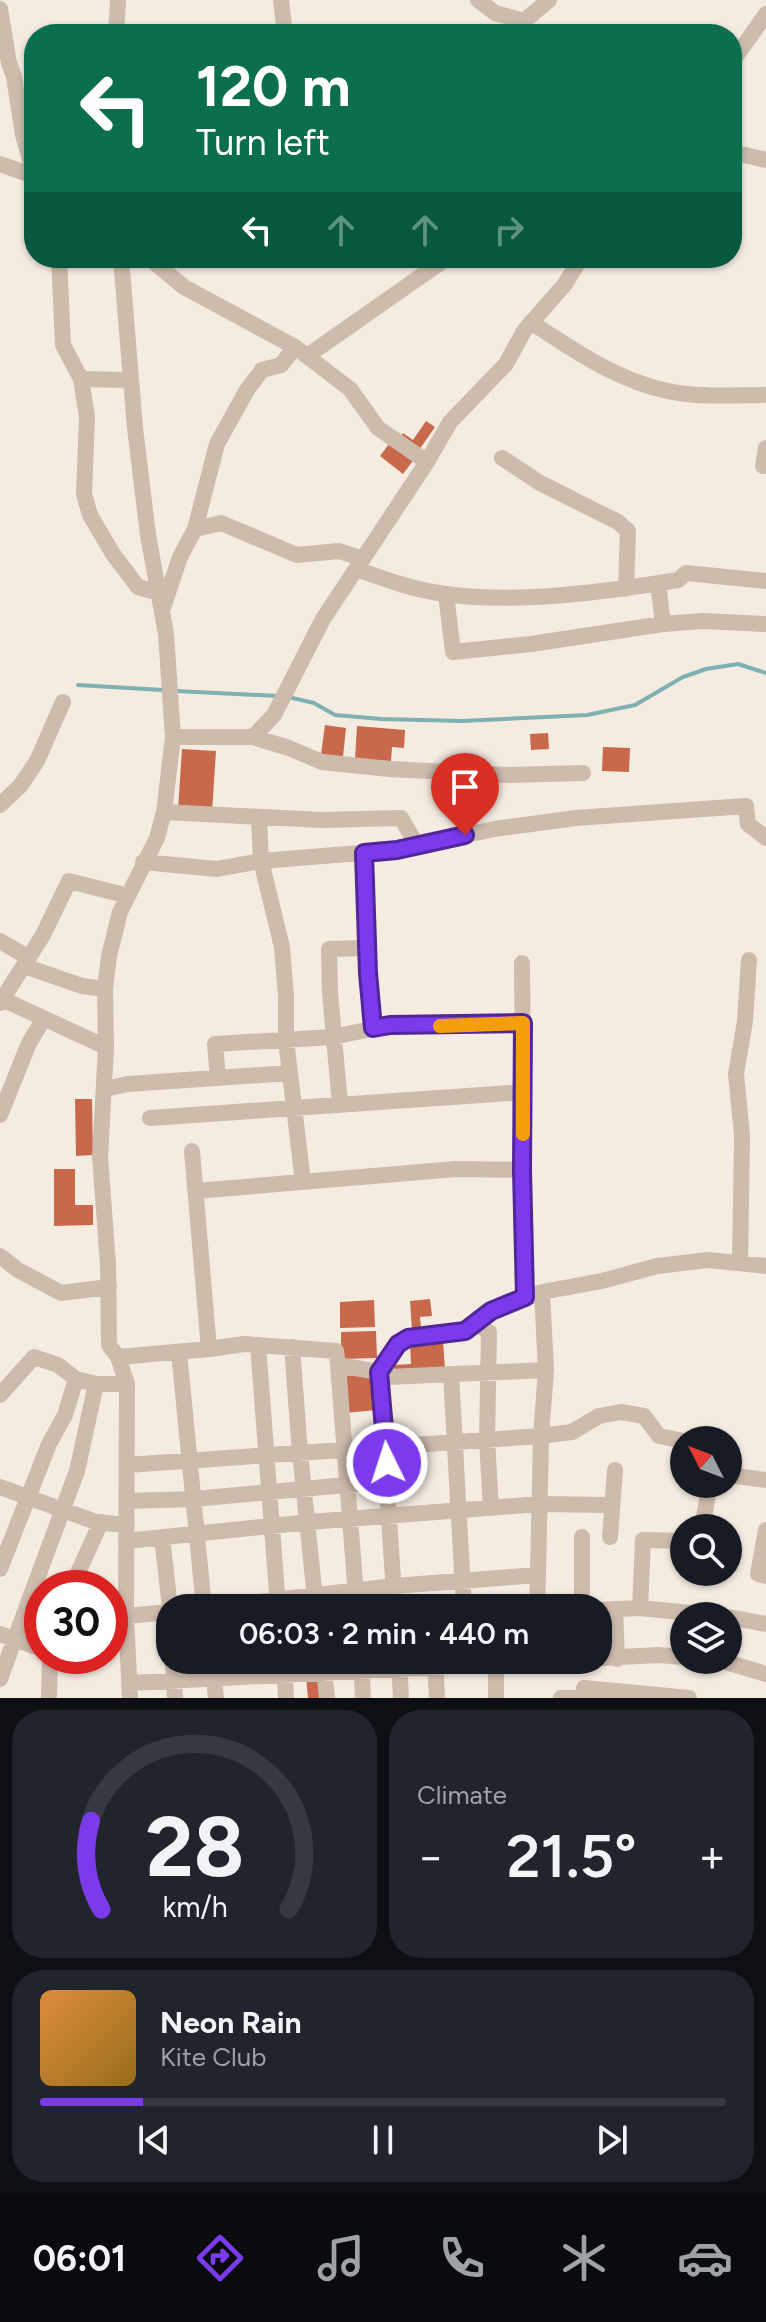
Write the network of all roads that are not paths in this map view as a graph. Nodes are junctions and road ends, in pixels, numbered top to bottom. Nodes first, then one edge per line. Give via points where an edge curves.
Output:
1 (118, 0) edge
2 (281, 0) edge
3 (478, 0) edge
4 (549, 0) edge
5 (0, 9) edge
6 (766, 14) edge
7 (117, 24) edge
8 (284, 24) edge
9 (516, 24) edge
10 (528, 24) edge
11 (742, 48) edge
12 (3, 51) edge
13 (24, 139) edge
14 (742, 154) edge
15 (766, 160) edge
16 (0, 164) edge
17 (24, 172) edge
18 (59, 268) edge
19 (122, 268) edge
20 (161, 268) edge
21 (431, 268) edge
22 (575, 268) edge
23 (531, 322) junction
24 (301, 351) junction
25 (81, 379) junction
26 (130, 380) junction
27 (766, 395) edge
28 (766, 448) edge
29 (502, 458) dead end
30 (427, 462) junction
31 (766, 466) edge
32 (195, 529) junction
33 (360, 564) junction
34 (766, 581) edge
35 (658, 583) junction
36 (626, 589) junction
37 (159, 593) junction
38 (446, 594) junction
39 (162, 611) junction
40 (663, 624) junction
41 (766, 624) edge
42 (63, 702) dead end
43 (173, 737) junction
44 (253, 737) junction
45 (583, 773) dead end
46 (0, 805) edge
47 (164, 812) junction
48 (259, 819) junction
49 (766, 838) edge
50 (417, 845) junction
51 (364, 853) junction
52 (261, 861) junction
53 (143, 862) junction
54 (128, 896) junction
55 (0, 941) edge
56 (366, 948) junction
57 (749, 960) dead end
58 (27, 962) junction
59 (522, 963) dead end
60 (105, 989) junction
61 (1, 1001) edge
62 (43, 1020) junction
63 (523, 1023) junction
64 (373, 1028) junction
65 (333, 1037) junction
66 (286, 1040) junction
67 (106, 1047) junction
68 (290, 1073) junction
69 (218, 1078) junction
70 (5, 1088) edge
71 (105, 1089) junction
72 (524, 1092) junction
73 (340, 1104) junction
74 (294, 1108) junction
75 (0, 1115) edge
76 (150, 1118) dead end
77 (192, 1151) dead end
78 (522, 1170) junction
79 (303, 1182) junction
80 (196, 1191) junction
81 (0, 1256) edge
82 (740, 1263) junction
83 (766, 1266) edge
84 (109, 1287) junction
85 (542, 1292) junction
86 (525, 1297) junction
87 (475, 1323) junction
88 (258, 1345) junction
89 (292, 1347) junction
90 (209, 1349) junction
91 (179, 1352) junction
92 (118, 1357) junction
93 (338, 1365) junction
94 (546, 1370) junction
95 (379, 1372) junction
96 (487, 1372) junction
97 (451, 1374) junction
98 (76, 1379) junction
99 (96, 1384) junction
100 (127, 1384) junction
101 (0, 1395) edge
102 (541, 1436) junction
103 (670, 1438) edge
104 (487, 1440) junction
105 (456, 1442) junction
106 (386, 1446) junction
107 (345, 1450) junction
108 (300, 1453) junction
109 (265, 1455) junction
110 (191, 1459) junction
111 (127, 1465) junction
112 (615, 1470) dead end
113 (742, 1477) edge
114 (766, 1480) edge
115 (388, 1481) junction
116 (348, 1483) junction
117 (0, 1487) edge
118 (304, 1487) junction
119 (269, 1491) junction
120 (27, 1498) junction
121 (194, 1499) junction
122 (127, 1501) junction
123 (540, 1504) junction
124 (610, 1505) junction
125 (491, 1508) junction
126 (63, 1511) junction
127 (458, 1511) junction
128 (390, 1516) junction
129 (351, 1521) junction
130 (101, 1522) junction
131 (309, 1522) junction
132 (270, 1526) junction
133 (766, 1530) edge
134 (127, 1533) junction
135 (196, 1533) junction
136 (162, 1537) junction
137 (582, 1537) dead end
138 (610, 1537) dead end
139 (670, 1541) edge
140 (0, 1569) edge
141 (79, 1570) edge
142 (127, 1570) edge
143 (538, 1575) junction
144 (766, 1576) edge
145 (462, 1581) junction
146 (394, 1586) junction
147 (356, 1590) junction
148 (168, 1594) edge
149 (204, 1594) edge
150 (277, 1594) edge
151 (314, 1594) edge
152 (341, 1594) edge
153 (356, 1594) edge
154 (394, 1594) edge
155 (463, 1594) edge
156 (537, 1594) edge
157 (582, 1594) edge
158 (640, 1608) junction
159 (612, 1610) edge
160 (670, 1611) edge
161 (156, 1612) edge
162 (128, 1616) edge
163 (742, 1620) edge
164 (766, 1624) edge
165 (7, 1636) edge
166 (612, 1637) edge
167 (670, 1656) edge
168 (612, 1659) edge
169 (617, 1659) junction
170 (128, 1665) edge
171 (742, 1667) edge
172 (1, 1674) edge
173 (50, 1674) edge
174 (174, 1674) edge
175 (214, 1674) edge
176 (229, 1674) edge
177 (284, 1674) edge
178 (325, 1674) edge
179 (362, 1674) edge
180 (400, 1674) edge
181 (436, 1674) edge
182 (496, 1674) edge
183 (584, 1674) edge
184 (766, 1674) edge
185 (214, 1678) junction
186 (174, 1680) junction
187 (129, 1690) edge
188 (586, 1695) edge
189 (49, 1698) edge
190 (175, 1698) edge
191 (216, 1698) edge
192 (286, 1698) edge
193 (327, 1698) edge
194 (363, 1698) edge
195 (401, 1698) edge
196 (437, 1698) edge
197 (496, 1698) edge
198 (561, 1698) edge
199 (689, 1698) edge

1 - 7 street
2 - 8 street
3 - 9 street
4 - 10 street
5 - 12 street
6 - 11 street
12 - 13 street via 14,77
14 - 15 street
16 - 17 street
18 - 25 street via 63,345
19 - 26 street
20 - 24 street via 184,287
21 - 24 street
22 - 23 street
23 - 27 street via 591,363 642,383 686,394
23 - 30 street via 506,364 450,422
24 - 30 street via 350,389 378,428
24 - 32 street via 262,370 247,390 217,444
25 - 26 street
25 - 37 street via 87,417 84,494 90,515 138,587
26 - 37 street
28 - 31 street
29 - 36 street via 628,531
30 - 33 street
32 - 33 street via 221,523 297,555 339,551
32 - 39 street
33 - 38 street
33 - 44 street via 323,619 280,706
34 - 35 street via 686,573
35 - 36 street
35 - 40 street
36 - 38 street via 484,597
37 - 39 street
38 - 40 street via 453,652
39 - 43 street
40 - 41 street
42 - 46 street via 37,761
43 - 44 street
43 - 47 street
44 - 45 street via 322,762 507,775
47 - 48 street
47 - 53 street
48 - 50 street via 401,818
48 - 52 street
49 - 50 street via 748,824 746,806 576,818
50 - 51 street
51 - 52 street
51 - 56 street
52 - 53 street via 217,869
52 - 66 street via 282,947
53 - 54 street
54 - 58 street via 69,881
54 - 60 street via 114,931
55 - 58 street
56 - 64 street
56 - 65 street via 329,949
57 - 82 street via 736,1074 742,1135
58 - 60 street via 82,986
58 - 61 street
59 - 63 street
60 - 67 street
61 - 62 street
62 - 67 street
62 - 70 street
63 - 64 street
63 - 72 street
64 - 65 street
65 - 66 street
65 - 73 street
66 - 68 street
66 - 69 street via 215,1044
67 - 71 street
68 - 69 street
68 - 74 street
69 - 71 street
70 - 75 street
71 - 84 street via 100,1157
72 - 73 street
72 - 78 street
73 - 74 street
74 - 76 street
74 - 79 street
77 - 80 street
78 - 79 street via 456,1169
78 - 86 street
79 - 80 street
80 - 90 street
81 - 84 street via 61,1293
82 - 83 street
82 - 85 street via 708,1260 657,1266
84 - 92 street via 109,1345
85 - 86 street
85 - 94 street
86 - 87 street
87 - 95 street via 465,1331 408,1338
87 - 96 street via 489,1332
88 - 89 street
88 - 90 street
88 - 109 street
89 - 93 street via 336,1351
89 - 108 street
90 - 91 street
91 - 92 street
91 - 110 street
92 - 100 street
93 - 95 street
93 - 107 street
94 - 96 street
94 - 102 street
95 - 97 street via 388,1377
95 - 106 street
96 - 97 street
96 - 104 street
97 - 105 street
98 - 99 street
98 - 101 street via 58,1365 34,1357
98 - 120 street
99 - 100 street
99 - 126 street
100 - 111 street
102 - 103 street via 572,1432 599,1416 621,1412 644,1416 659,1436
102 - 104 street
102 - 123 street
104 - 105 street
104 - 125 street
105 - 106 street
105 - 127 street
106 - 107 street
106 - 115 street
107 - 108 street
107 - 116 street
108 - 109 street
108 - 118 street
109 - 110 street
109 - 119 street
110 - 111 street
110 - 121 street
111 - 122 street
112 - 124 street
113 - 114 street
115 - 116 street
115 - 128 street
116 - 118 street
116 - 129 street
117 - 120 street
118 - 119 street
118 - 131 street
119 - 121 street
119 - 132 street
120 - 126 street
120 - 140 street
121 - 122 street
121 - 135 street
122 - 134 street
123 - 124 street
123 - 125 street
123 - 143 street
124 - 138 street
125 - 127 street
126 - 130 street
126 - 165 street
127 - 128 street
127 - 145 street
128 - 129 street
128 - 146 street
129 - 131 street
129 - 147 street
130 - 134 street
130 - 141 street
131 - 132 street
131 - 151 street
132 - 135 street
132 - 150 street
133 - 144 street via 758,1574
134 - 136 street
134 - 142 street
135 - 136 street
135 - 149 street
136 - 148 street
137 - 157 street
139 - 158 street via 643,1540
143 - 145 street
143 - 156 street
145 - 146 street
145 - 155 street
146 - 147 street
146 - 154 street
147 - 152 street
147 - 153 street
158 - 159 street
158 - 160 street
161 - 162 street
163 - 164 street
165 - 172 street
166 - 169 street
167 - 169 street
168 - 169 street
170 - 187 street
171 - 184 street
173 - 189 street
174 - 186 street
175 - 185 street
176 - 185 street
177 - 192 street
178 - 193 street
179 - 194 street
180 - 195 street
181 - 196 street
182 - 197 street
183 - 188 street
185 - 186 street
185 - 191 street
186 - 187 street
186 - 190 street
188 - 198 street
188 - 199 street

